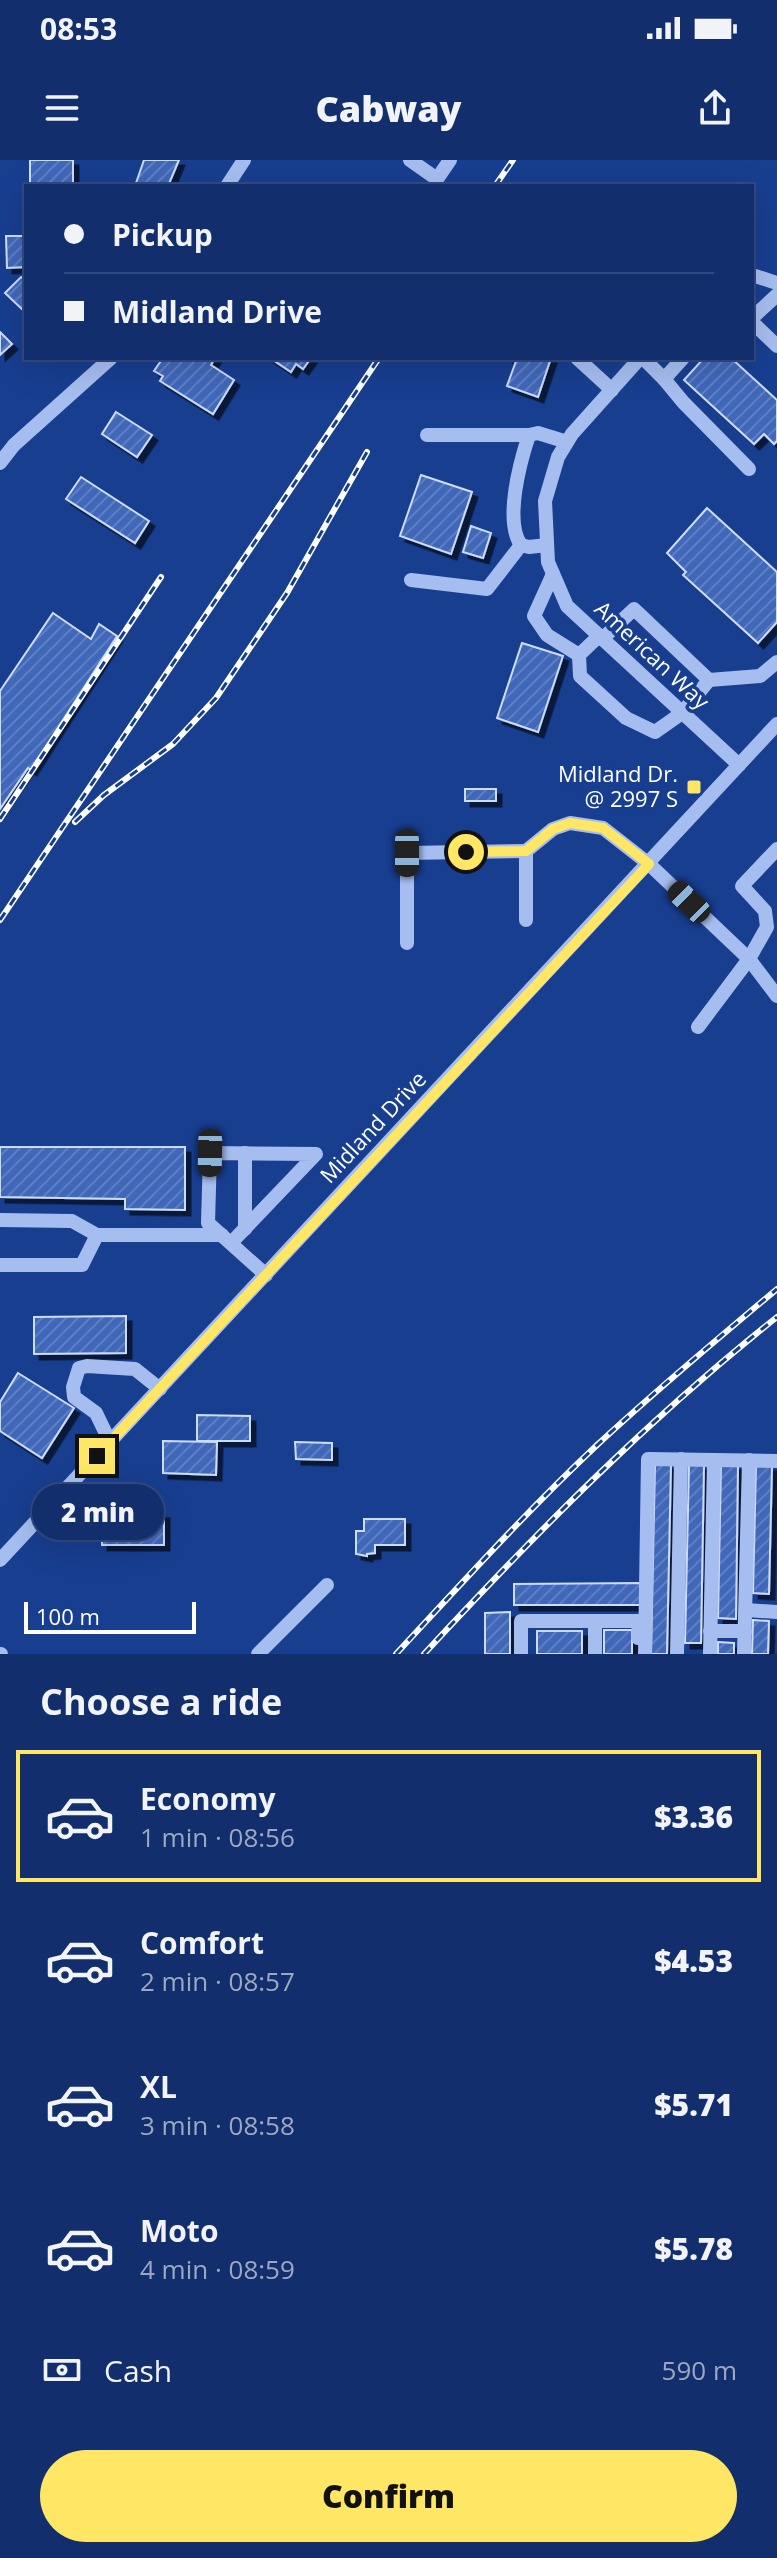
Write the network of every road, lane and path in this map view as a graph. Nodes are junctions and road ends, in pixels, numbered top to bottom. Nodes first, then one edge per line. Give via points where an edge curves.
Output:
1 (244, 160) edge
2 (410, 160) edge
3 (450, 160) edge
4 (228, 184) edge
5 (754, 276) edge
6 (777, 283) edge
7 (777, 295) edge
8 (754, 318) edge
9 (754, 322) edge
10 (777, 346) edge
11 (109, 360) edge
12 (579, 360) edge
13 (639, 360) edge
14 (643, 360) edge
15 (681, 360) edge
16 (664, 379) junction
17 (612, 390) junction
18 (427, 435) dead end
19 (529, 435) junction
20 (567, 442) junction
21 (0, 463) edge
22 (749, 469) dead end
23 (521, 545) junction
24 (547, 545) junction
25 (553, 574) junction
26 (411, 580) dead end
27 (601, 637) junction
28 (579, 655) junction
29 (777, 662) edge
30 (709, 680) junction
31 (682, 713) junction
32 (775, 730) edge
33 (739, 765) junction
34 (777, 849) edge
35 (526, 851) junction
36 (649, 864) junction
37 (526, 920) dead end
38 (407, 943) dead end
39 (749, 959) junction
40 (777, 996) edge
41 (698, 1027) dead end
42 (245, 1153) junction
43 (0, 1220) edge
44 (245, 1229) junction
45 (97, 1235) junction
46 (227, 1239) junction
47 (0, 1265) edge
48 (266, 1275) junction
49 (160, 1389) junction
50 (110, 1442) junction
51 (681, 1459) junction
52 (714, 1460) junction
53 (749, 1460) junction
54 (777, 1461) edge
55 (0, 1560) edge
56 (327, 1585) dead end
57 (746, 1610) junction
58 (777, 1612) edge
59 (595, 1621) junction
60 (710, 1631) junction
61 (745, 1631) junction
62 (258, 1654) edge
63 (521, 1654) edge
64 (595, 1654) edge
65 (638, 1654) edge
66 (645, 1654) edge
67 (677, 1654) edge
68 (710, 1654) edge
69 (744, 1654) edge

1 - 4 street
2 - 3 street via 437,179
5 - 6 street
7 - 8 street
9 - 10 street
11 - 21 street
12 - 17 street
13 - 17 street, American Way
14 - 16 street
15 - 16 street
16 - 22 street
17 - 20 street, American Way
18 - 19 street
19 - 20 street
19 - 23 street via 515,494 515,536
20 - 24 street, American Way via 545,501
23 - 24 street
23 - 26 street via 487,589
24 - 25 street, American Way
25 - 27 street, American Way via 567,606
25 - 28 street via 534,616 547,635
27 - 28 street
27 - 30 street via 634,609
27 - 31 street, American Way
28 - 31 street via 580,676 626,718 655,732
29 - 30 street via 760,676
30 - 31 street
31 - 33 street, American Way
32 - 33 street, Midland Drive
33 - 36 street, Midland Drive
34 - 39 street via 742,886 765,911 767,927
35 - 36 street via 553,829 570,823 603,828
35 - 37 street
35 - 38 street via 407,853
36 - 39 street
36 - 48 street, Midland Drive
39 - 40 street
39 - 41 street
42 - 44 street
42 - 44 street via 316,1154
42 - 46 street via 210,1153 208,1223
43 - 45 street via 72,1221
44 - 46 street
45 - 46 street
45 - 47 street via 82,1265
46 - 48 street
48 - 49 street, Midland Drive
49 - 50 street, Midland Drive
49 - 50 street via 135,1369 79,1368 74,1397 96,1413
50 - 55 street, Midland Drive
51 - 52 street
51 - 66 street via 648,1459
51 - 67 street
52 - 53 street
52 - 60 street
53 - 54 street
53 - 57 street
56 - 62 street
57 - 58 street
57 - 61 street
59 - 63 street via 521,1621
59 - 64 street
59 - 65 street via 639,1621
60 - 61 street
60 - 68 street
61 - 69 street

